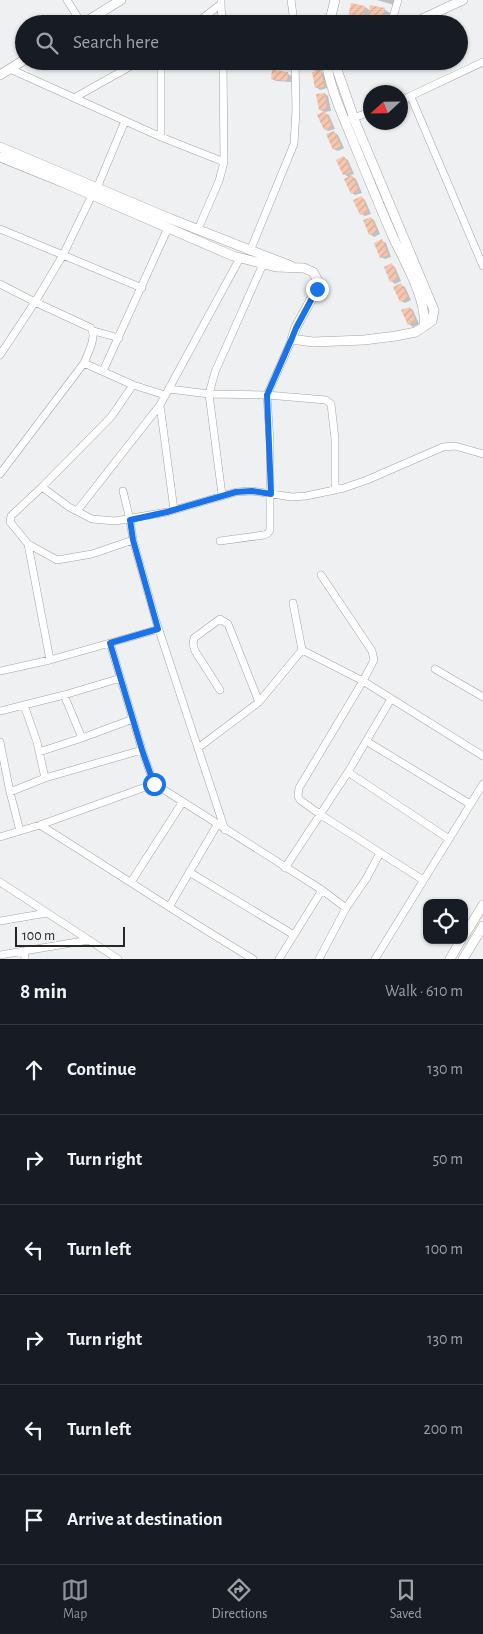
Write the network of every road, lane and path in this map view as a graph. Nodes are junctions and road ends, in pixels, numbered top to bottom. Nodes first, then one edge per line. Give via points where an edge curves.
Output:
1 (67, 0) edge
2 (121, 0) edge
3 (291, 0) edge
4 (329, 0) edge
5 (335, 0) edge
6 (398, 0) edge
7 (463, 0) edge
8 (221, 2) edge
9 (76, 15) edge
10 (97, 15) edge
11 (206, 15) edge
12 (222, 15) edge
13 (293, 15) edge
14 (327, 15) edge
15 (329, 15) edge
16 (394, 15) edge
17 (430, 15) edge
18 (483, 62) edge
19 (15, 66) edge
20 (10, 69) junction
21 (468, 69) edge
22 (124, 70) edge
23 (161, 70) edge
24 (223, 70) edge
25 (295, 70) edge
26 (328, 70) edge
27 (336, 70) edge
28 (467, 70) edge
29 (0, 75) edge
30 (411, 97) junction
31 (74, 98) junction
32 (408, 98) edge
33 (363, 115) edge
34 (349, 120) junction
35 (125, 121) junction
36 (161, 137) junction
37 (0, 147) edge
38 (0, 157) edge
39 (224, 162) junction
40 (94, 192) junction
41 (168, 228) junction
42 (0, 229) edge
43 (198, 229) junction
44 (250, 251) junction
45 (63, 255) junction
46 (240, 258) junction
47 (263, 264) junction
48 (483, 266) edge
49 (296, 268) junction
50 (0, 284) edge
51 (142, 288) junction
52 (35, 302) junction
53 (94, 331) junction
54 (119, 338) junction
55 (292, 338) junction
56 (0, 355) edge
57 (84, 363) junction
58 (103, 371) junction
59 (133, 385) junction
60 (167, 392) junction
61 (210, 394) junction
62 (267, 395) junction
63 (160, 405) junction
64 (483, 454) edge
65 (0, 474) edge
66 (42, 487) junction
67 (335, 490) junction
68 (123, 491) dead end
69 (271, 494) junction
70 (222, 495) junction
71 (174, 510) junction
72 (77, 511) junction
73 (130, 520) junction
74 (133, 540) junction
75 (220, 541) dead end
76 (28, 544) junction
77 (321, 575) dead end
78 (293, 603) dead end
79 (158, 629) junction
80 (110, 643) junction
81 (302, 650) junction
82 (50, 660) junction
83 (434, 669) dead end
84 (0, 670) edge
85 (121, 678) junction
86 (363, 681) junction
87 (220, 690) dead end
88 (64, 694) junction
89 (483, 697) edge
90 (391, 698) junction
91 (259, 702) junction
92 (24, 705) junction
93 (0, 711) edge
94 (133, 719) junction
95 (82, 738) junction
96 (366, 741) junction
97 (0, 742) edge
98 (198, 748) junction
99 (142, 750) junction
100 (39, 752) junction
101 (483, 756) edge
102 (348, 772) junction
103 (45, 778) junction
104 (154, 784) junction
105 (483, 784) edge
106 (10, 792) junction
107 (182, 802) junction
108 (470, 804) junction
109 (321, 816) junction
110 (40, 825) junction
111 (217, 825) junction
112 (226, 830) junction
113 (20, 831) junction
114 (0, 837) edge
115 (450, 839) junction
116 (380, 853) junction
117 (285, 868) junction
118 (189, 872) junction
119 (423, 880) junction
120 (0, 882) edge
121 (131, 882) junction
122 (322, 890) junction
123 (483, 906) edge
124 (169, 907) junction
125 (346, 908) junction
126 (47, 913) junction
127 (0, 921) edge
128 (483, 926) edge
129 (468, 930) edge
130 (294, 935) junction
131 (90, 940) junction
132 (459, 944) edge
133 (24, 951) junction
134 (0, 955) edge
135 (25, 959) edge
136 (118, 959) edge
137 (254, 959) edge
138 (279, 959) edge
139 (319, 959) edge
140 (375, 959) edge
141 (450, 959) edge
142 (463, 959) edge

1 - 9 street
2 - 10 street
3 - 13 street
4 - 14 street
5 - 15 street
6 - 16 street
7 - 17 street
8 - 11 street
8 - 12 street
18 - 21 street
19 - 20 street
20 - 29 street
20 - 31 street
22 - 31 street
23 - 36 street
24 - 39 street
25 - 44 street via 294,144
26 - 34 street
27 - 34 street
28 - 30 street
30 - 32 street
30 - 48 street
31 - 35 street
33 - 34 street
34 - 55 street via 434,310 432,321 416,332 364,340 313,342
35 - 36 street
35 - 40 street
36 - 39 street
37 - 40 street
38 - 40 street
39 - 43 street
40 - 41 street
40 - 43 street
40 - 45 street
41 - 46 street
41 - 51 street
42 - 45 street
43 - 44 street
44 - 49 street
45 - 51 street
45 - 52 street
46 - 47 street
46 - 60 street
47 - 49 street
47 - 61 street via 214,372
49 - 55 street via 313,272 317,289
50 - 52 street
51 - 54 street
52 - 53 street
52 - 56 street
53 - 54 street
53 - 57 street
54 - 58 street
55 - 62 street
57 - 58 street
57 - 65 street
58 - 59 street
59 - 60 street
59 - 66 street via 111,417
60 - 61 street
60 - 63 street
61 - 62 street
61 - 70 street
62 - 67 street via 326,400 331,404
62 - 69 street
63 - 71 street
63 - 72 street
64 - 67 street via 443,446 367,480
66 - 72 street
66 - 76 street via 11,516 10,522
67 - 69 street via 299,496
68 - 73 street
69 - 70 street via 252,491
69 - 75 street via 268,533
70 - 71 street
71 - 73 street
72 - 73 street via 103,521
73 - 74 street
74 - 76 street via 64,560 57,560
74 - 79 street
76 - 82 street
77 - 86 street via 372,651 374,660
78 - 81 street
79 - 80 street
79 - 98 street
80 - 82 street
80 - 85 street
81 - 86 street
81 - 91 street
82 - 84 street
83 - 89 street
85 - 88 street
85 - 94 street
86 - 90 street
86 - 109 street via 299,788 300,800
87 - 91 street via 193,644 194,638 220,618 228,624
88 - 92 street
88 - 95 street
90 - 96 street
90 - 101 street
91 - 98 street
92 - 93 street
92 - 100 street
94 - 95 street
94 - 99 street
95 - 100 street
96 - 102 street
96 - 108 street
97 - 106 street
98 - 112 street
99 - 103 street
99 - 104 street
100 - 103 street
102 - 109 street
102 - 115 street
103 - 106 street
104 - 107 street
104 - 110 street
105 - 108 street
106 - 113 street
107 - 111 street
107 - 121 street
108 - 115 street
109 - 116 street
109 - 117 street
110 - 113 street
110 - 121 street
111 - 112 street
111 - 118 street
112 - 117 street
113 - 114 street
115 - 119 street
116 - 119 street
116 - 125 street
117 - 122 street
118 - 124 street
118 - 130 street
119 - 140 street
120 - 126 street
121 - 124 street
122 - 125 street
122 - 130 street
123 - 129 street
124 - 137 street
125 - 139 street
126 - 127 street
126 - 131 street
128 - 142 street
130 - 138 street
131 - 133 street
131 - 136 street
132 - 141 street
133 - 134 street
133 - 135 street

